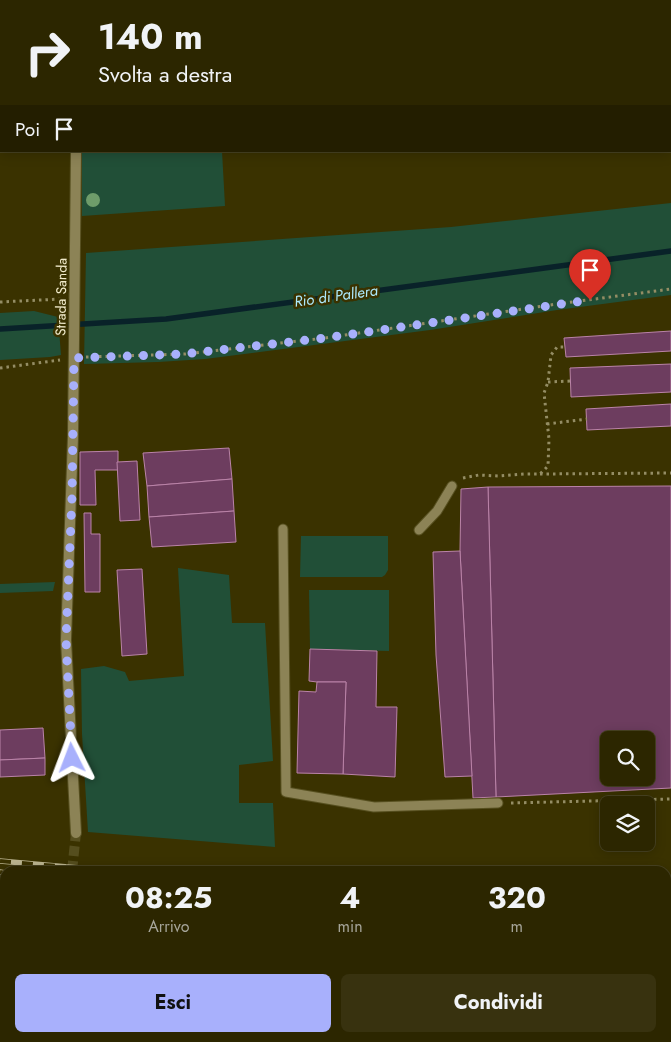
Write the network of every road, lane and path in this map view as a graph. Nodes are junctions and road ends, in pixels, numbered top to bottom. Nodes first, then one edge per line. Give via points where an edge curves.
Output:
1 (76, 152) edge
2 (671, 289) edge
3 (75, 299) junction
4 (0, 302) edge
5 (565, 347) dead end
6 (74, 358) junction
7 (0, 368) edge
8 (571, 381) dead end
9 (548, 382) junction
10 (587, 419) dead end
11 (547, 424) junction
12 (671, 473) edge
13 (540, 474) junction
14 (452, 486) joint
15 (283, 529) dead end
16 (420, 530) dead end
17 (671, 799) edge
18 (498, 803) joint
19 (76, 833) tunnel mouth

1 - 3 street, Strada Sanda
2 - 6 path via 325,338 184,354
3 - 4 path
3 - 6 street, Strada Sanda
5 - 9 path via 557,347 551,355
6 - 7 path
6 - 19 street, Strada Sanda via 66,640
8 - 9 path
9 - 11 path via 544,393
10 - 11 path
11 - 13 path via 548,466
12 - 13 path
13 - 14 path via 479,475 462,478
14 - 16 lane via 437,511
15 - 18 lane via 286,792 374,807
17 - 18 path

